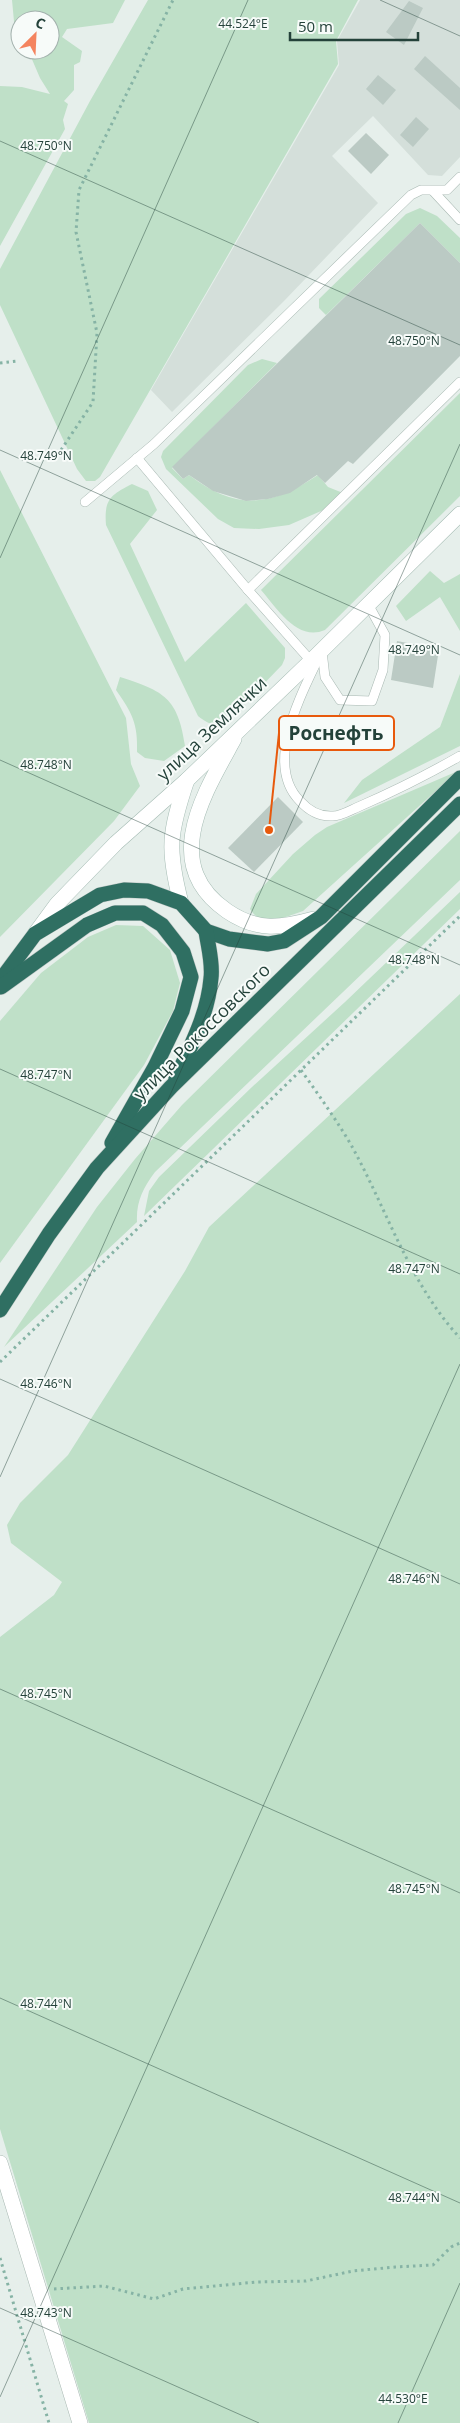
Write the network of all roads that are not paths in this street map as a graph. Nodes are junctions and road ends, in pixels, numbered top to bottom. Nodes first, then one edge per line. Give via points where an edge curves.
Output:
1 (460, 177) edge
2 (433, 191) junction
3 (460, 220) edge
4 (460, 382) edge
5 (137, 458) junction
6 (85, 502) dead end
7 (460, 514) edge
8 (248, 590) junction
9 (369, 606) junction
10 (317, 656) junction
11 (239, 728) junction
12 (460, 756) edge
13 (460, 778) edge
14 (187, 780) junction
15 (460, 804) edge
16 (181, 903) junction
17 (321, 917) junction
18 (206, 931) junction
19 (35, 934) junction
20 (0, 981) edge
21 (0, 987) edge
22 (171, 1087) junction
23 (98, 1168) junction
24 (0, 1310) edge
25 (0, 2163) edge
26 (80, 2423) edge

1 - 2 lane via 447,190
2 - 3 lane
2 - 5 lane via 421,190 411,195
4 - 8 lane
5 - 6 lane
5 - 8 lane
7 - 9 main road, улица Землячки
8 - 10 lane
9 - 10 main road, улица Землячки
9 - 10 lane via 385,635 383,670 372,702 340,700 325,677
10 - 11 main road, улица Землячки
10 - 12 lane via 287,737 287,784 311,813 334,816 410,784
11 - 14 main road, улица Землячки
11 - 17 main road via 196,816 191,840 198,883 211,900 255,925 275,928
13 - 17 highway
14 - 16 main road via 174,817 170,842 172,868
14 - 19 main road, улица Землячки via 110,850 57,904
15 - 22 highway, улица Рокоссовского
16 - 18 highway
16 - 19 highway via 148,892 124,890 100,895
17 - 18 highway via 284,941 268,944 236,940
18 - 22 highway via 212,976 207,1002
19 - 20 highway, улица Землячки
21 - 23 highway via 87,926 115,913 143,913 162,925 183,952 191,978 182,1011 155,1067
22 - 23 highway, улица Рокоссовского
23 - 24 highway, улица Рокоссовского via 49,1234
25 - 26 main road

